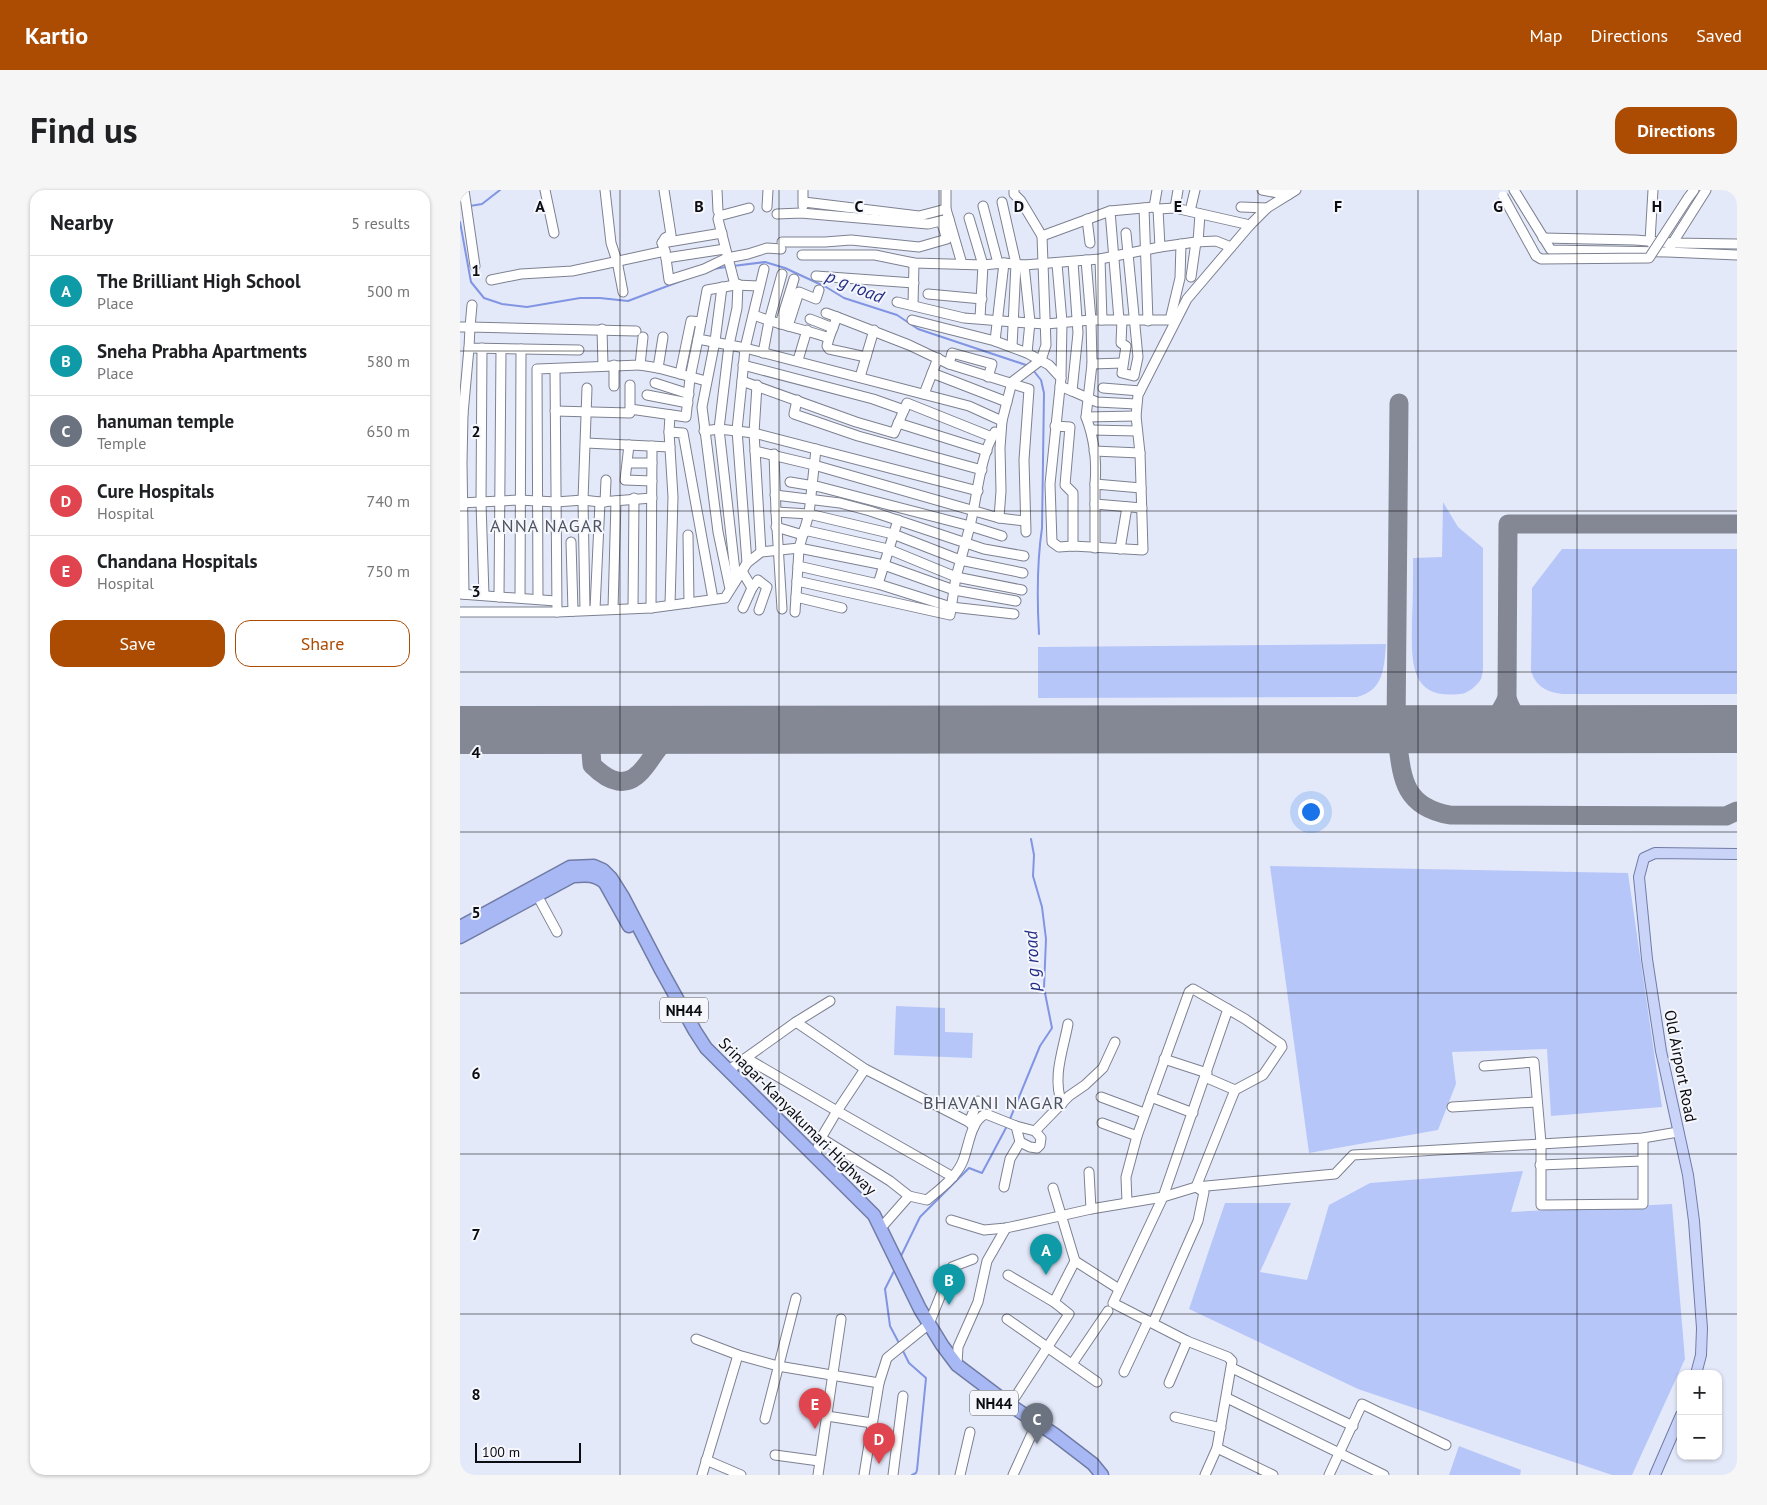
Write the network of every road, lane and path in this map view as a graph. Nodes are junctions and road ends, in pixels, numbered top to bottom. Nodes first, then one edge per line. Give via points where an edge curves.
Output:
1 (464, 190) edge
2 (545, 190) edge
3 (605, 190) edge
4 (664, 190) edge
5 (718, 190) edge
6 (768, 190) edge
7 (804, 190) edge
8 (946, 190) edge
9 (1014, 190) edge
10 (1157, 190) edge
11 (1178, 190) edge
12 (1195, 190) edge
13 (1262, 190) edge
14 (1514, 190) edge
15 (1653, 190) edge
16 (1694, 190) edge
17 (1706, 190) edge
18 (1292, 193) edge
19 (1502, 193) edge
20 (804, 202) junction
21 (1002, 202) dead end
22 (983, 206) dead end
23 (768, 207) dead end
24 (1241, 207) dead end
25 (750, 208) dead end
26 (1144, 208) junction
27 (1156, 208) junction
28 (1175, 208) junction
29 (1267, 208) junction
30 (946, 209) junction
31 (718, 211) dead end
32 (1110, 211) junction
33 (1190, 211) junction
34 (801, 213) junction
35 (777, 214) dead end
36 (1200, 214) junction
37 (969, 218) dead end
38 (1087, 219) junction
39 (945, 220) junction
40 (1250, 224) junction
41 (722, 232) junction
42 (554, 233) dead end
43 (1126, 233) dead end
44 (1042, 236) junction
45 (1543, 238) junction
46 (1650, 241) junction
47 (1197, 242) junction
48 (1090, 243) dead end
49 (1673, 243) junction
50 (1181, 244) junction
51 (1737, 244) edge
52 (1160, 247) junction
53 (1230, 247) junction
54 (1144, 250) junction
55 (664, 251) junction
56 (802, 254) dead end
57 (1128, 254) junction
58 (1737, 255) edge
59 (726, 256) junction
60 (1114, 257) junction
61 (1100, 259) junction
62 (1086, 260) junction
63 (617, 261) junction
64 (1073, 262) junction
65 (914, 263) junction
66 (1001, 263) junction
67 (962, 264) junction
68 (1057, 264) junction
69 (983, 265) junction
70 (1020, 265) junction
71 (1043, 265) junction
72 (475, 266) dead end
73 (764, 268) dead end
74 (782, 274) dead end
75 (816, 276) dead end
76 (1191, 277) dead end
77 (794, 278) dead end
78 (491, 280) dead end
79 (735, 281) junction
80 (914, 283) junction
81 (759, 286) junction
82 (722, 287) junction
83 (819, 290) dead end
84 (623, 292) dead end
85 (928, 294) dead end
86 (982, 299) junction
87 (896, 302) dead end
88 (472, 305) dead end
89 (913, 305) junction
90 (826, 313) dead end
91 (754, 315) junction
92 (836, 317) junction
93 (980, 318) junction
94 (810, 319) dead end
95 (912, 320) dead end
96 (997, 320) junction
97 (1078, 320) junction
98 (1091, 320) junction
99 (1102, 320) junction
100 (1121, 320) junction
101 (769, 321) junction
102 (1135, 321) junction
103 (1148, 321) junction
104 (701, 322) junction
105 (1014, 322) junction
106 (1030, 322) junction
107 (1062, 322) junction
108 (1172, 322) junction
109 (1046, 324) junction
110 (784, 325) junction
111 (460, 327) edge
112 (470, 327) junction
113 (833, 328) junction
114 (602, 330) junction
115 (807, 330) junction
116 (874, 330) junction
117 (663, 337) dead end
118 (829, 338) junction
119 (698, 339) junction
120 (714, 341) junction
121 (995, 341) junction
122 (729, 345) junction
123 (1012, 347) junction
124 (469, 348) junction
125 (482, 348) junction
126 (501, 348) junction
127 (746, 348) junction
128 (521, 349) junction
129 (579, 350) dead end
130 (763, 353) junction
131 (1027, 353) junction
132 (866, 357) junction
133 (938, 358) junction
134 (798, 360) junction
135 (1038, 362) junction
136 (1124, 363) junction
137 (949, 364) junction
138 (1092, 364) junction
139 (614, 365) junction
140 (640, 365) junction
141 (743, 365) junction
142 (603, 366) junction
143 (658, 368) junction
144 (521, 369) junction
145 (537, 369) junction
146 (555, 370) junction
147 (932, 373) junction
148 (680, 374) junction
149 (860, 377) junction
150 (988, 377) junction
151 (690, 378) junction
152 (706, 381) junction
153 (742, 381) junction
154 (1012, 382) junction
155 (1061, 382) junction
156 (655, 383) dead end
157 (630, 385) dead end
158 (757, 385) junction
159 (614, 386) dead end
160 (587, 388) dead end
161 (1103, 388) dead end
162 (1072, 391) junction
163 (1140, 391) junction
164 (924, 394) junction
165 (647, 395) dead end
166 (1087, 398) junction
167 (688, 399) junction
168 (797, 400) junction
169 (1007, 402) junction
170 (1136, 404) junction
171 (630, 409) junction
172 (904, 410) junction
173 (555, 411) junction
174 (586, 412) junction
175 (670, 415) junction
176 (1086, 416) junction
177 (1136, 416) junction
178 (686, 417) junction
179 (462, 418) edge
180 (1002, 421) junction
181 (898, 423) junction
182 (1055, 426) junction
183 (718, 429) junction
184 (737, 430) junction
185 (1091, 430) junction
186 (704, 431) junction
187 (1137, 431) junction
188 (669, 432) junction
189 (683, 433) junction
190 (754, 434) junction
191 (992, 437) junction
192 (586, 442) junction
193 (629, 445) junction
194 (652, 446) junction
195 (462, 447) edge
196 (670, 447) junction
197 (816, 449) junction
198 (987, 450) junction
199 (1094, 450) junction
200 (756, 451) junction
201 (1140, 453) junction
202 (774, 454) junction
203 (461, 463) edge
204 (628, 463) junction
205 (652, 463) junction
206 (814, 465) junction
207 (982, 470) junction
208 (462, 478) edge
209 (606, 480) dead end
210 (652, 481) junction
211 (790, 482) dead end
212 (1095, 484) junction
213 (811, 486) junction
214 (1141, 488) junction
215 (978, 491) junction
216 (462, 493) edge
217 (775, 495) junction
218 (634, 498) junction
219 (652, 498) junction
220 (810, 499) junction
221 (519, 500) junction
222 (537, 500) junction
223 (583, 500) junction
224 (500, 501) junction
225 (616, 501) junction
226 (556, 502) junction
227 (602, 502) junction
228 (462, 503) edge
229 (482, 503) junction
230 (1095, 504) junction
231 (1127, 506) junction
232 (1142, 508) junction
233 (974, 511) junction
234 (776, 512) junction
235 (809, 514) junction
236 (999, 518) junction
237 (898, 520) junction
238 (1026, 521) junction
239 (970, 526) junction
240 (776, 527) junction
241 (1026, 532) dead end
242 (893, 534) junction
243 (688, 535) dead end
244 (803, 535) junction
245 (1002, 536) dead end
246 (571, 542) dead end
247 (966, 544) junction
248 (1073, 546) junction
249 (800, 548) junction
250 (1095, 548) junction
251 (888, 549) junction
252 (1120, 549) junction
253 (777, 550) junction
254 (761, 552) junction
255 (1024, 556) dead end
256 (960, 560) junction
257 (884, 565) junction
258 (798, 566) junction
259 (745, 567) junction
260 (1023, 573) dead end
261 (956, 577) junction
262 (736, 580) junction
263 (797, 581) junction
264 (878, 584) junction
265 (752, 588) junction
266 (730, 589) junction
267 (954, 590) junction
268 (1022, 590) dead end
269 (462, 594) edge
270 (484, 595) junction
271 (499, 597) junction
272 (520, 597) junction
273 (796, 597) junction
274 (538, 598) junction
275 (713, 599) junction
276 (556, 601) junction
277 (1016, 601) dead end
278 (689, 603) junction
279 (670, 605) junction
280 (951, 607) junction
281 (633, 608) junction
282 (651, 608) junction
283 (743, 608) dead end
284 (842, 608) dead end
285 (596, 609) junction
286 (613, 609) junction
287 (782, 609) dead end
288 (585, 610) junction
289 (759, 610) dead end
290 (573, 611) junction
291 (460, 612) edge
292 (557, 612) junction
293 (795, 612) dead end
294 (1014, 614) dead end
295 (1737, 854) edge
296 (537, 895) junction
297 (460, 927) edge
298 (557, 932) dead end
299 (460, 937) edge
300 (830, 1001) dead end
301 (1228, 1009) junction
302 (796, 1022) junction
303 (1068, 1024) dead end
304 (1116, 1042) dead end
305 (746, 1058) junction
306 (1164, 1059) junction
307 (1484, 1066) dead end
308 (865, 1069) junction
309 (729, 1070) junction
310 (1206, 1075) junction
311 (1235, 1090) junction
312 (1101, 1097) dead end
313 (1151, 1097) junction
314 (978, 1101) dead end
315 (1536, 1102) junction
316 (1062, 1104) junction
317 (1452, 1107) dead end
318 (836, 1111) junction
319 (1144, 1113) junction
320 (1193, 1113) junction
321 (1102, 1123) dead end
322 (972, 1124) junction
323 (1016, 1126) junction
324 (1035, 1132) junction
325 (1678, 1132) junction
326 (1137, 1136) junction
327 (821, 1138) junction
328 (1643, 1138) junction
329 (1020, 1142) junction
330 (1541, 1143) junction
331 (815, 1157) junction
332 (1642, 1161) junction
333 (1540, 1165) junction
334 (1089, 1172) dead end
335 (953, 1177) junction
336 (1004, 1187) dead end
337 (1196, 1187) junction
338 (1052, 1188) dead end
339 (909, 1196) junction
340 (1163, 1197) junction
341 (1127, 1202) junction
342 (1091, 1209) junction
343 (1062, 1216) junction
344 (951, 1220) dead end
345 (1006, 1228) junction
346 (880, 1229) junction
347 (888, 1254) junction
348 (973, 1259) dead end
349 (1075, 1261) junction
350 (1008, 1275) dead end
351 (1119, 1289) junction
352 (796, 1298) dead end
353 (1054, 1302) junction
354 (1108, 1311) dead end
355 (841, 1319) dead end
356 (1007, 1319) dead end
357 (1151, 1322) junction
358 (926, 1327) junction
359 (696, 1339) dead end
360 (1187, 1341) junction
361 (1048, 1348) junction
362 (738, 1355) junction
363 (1072, 1364) junction
364 (957, 1365) junction
365 (778, 1366) junction
366 (1232, 1368) junction
367 (1697, 1370) edge
368 (1124, 1372) dead end
369 (833, 1374) junction
370 (1097, 1382) dead end
371 (879, 1383) junction
372 (1169, 1383) dead end
373 (903, 1396) dead end
374 (1227, 1398) junction
375 (1010, 1406) junction
376 (827, 1416) junction
377 (1175, 1417) dead end
378 (765, 1419) dead end
379 (872, 1423) junction
380 (1677, 1424) edge
381 (1353, 1426) junction
382 (1221, 1428) junction
383 (1034, 1429) junction
384 (970, 1432) dead end
385 (1446, 1445) dead end
386 (1218, 1448) junction
387 (1340, 1454) junction
388 (775, 1455) dead end
389 (706, 1460) junction
390 (819, 1461) junction
391 (702, 1475) edge
392 (741, 1475) edge
393 (818, 1475) edge
394 (864, 1475) edge
395 (893, 1475) edge
396 (960, 1475) edge
397 (1013, 1475) edge
398 (1092, 1475) edge
399 (1102, 1475) edge
400 (1205, 1475) edge
401 (1273, 1475) edge
402 (1329, 1475) edge
403 (1384, 1475) edge
404 (1655, 1475) edge

1 - 72 street
2 - 42 street
3 - 63 street via 611,243
4 - 55 street via 670,235 664,238
5 - 31 street
6 - 23 street
7 - 20 street
8 - 30 street
9 - 44 street
10 - 27 street
11 - 28 street
12 - 33 street
13 - 18 street
14 - 45 street
15 - 46 street
16 - 19 street, bridge via 1649,258 1541,259 1536,256
17 - 49 street
18 - 29 street
20 - 30 street via 919,216
20 - 34 street
21 - 70 street
22 - 66 street
24 - 29 street
25 - 41 street via 719,216
26 - 27 street
26 - 32 street
26 - 54 street
27 - 28 street
27 - 52 street
28 - 33 street
29 - 40 street
30 - 39 street
32 - 38 street
32 - 60 street
33 - 36 street
34 - 35 street
34 - 39 street via 928,224
36 - 40 street
36 - 47 street
37 - 69 street
38 - 44 street
38 - 48 street
39 - 59 street via 947,239 919,247 851,240 782,246
39 - 67 street
40 - 53 street
41 - 55 street
41 - 59 street
43 - 57 street
44 - 71 street
45 - 46 street
45 - 58 street via 1551,250
46 - 49 street via 1664,249
47 - 50 street
47 - 53 street via 1216,241
47 - 76 street
49 - 51 street
50 - 52 street
50 - 108 street via 1180,278
52 - 54 street
53 - 108 street via 1187,298
54 - 57 street
54 - 103 street
55 - 59 street
55 - 59 street via 669,280 704,269
55 - 63 street
56 - 65 street via 875,255
57 - 60 street
57 - 102 street
59 - 79 street
60 - 61 street
60 - 100 street
61 - 62 street
61 - 99 street
62 - 64 street
62 - 98 street
63 - 78 street via 572,271 521,274
63 - 84 street
64 - 68 street
64 - 97 street
65 - 67 street
65 - 80 street
66 - 69 street
66 - 70 street
66 - 96 street
67 - 69 street
68 - 71 street
68 - 107 street
69 - 86 street
70 - 71 street
70 - 105 street
70 - 106 street
71 - 109 street
73 - 81 street
74 - 101 street
75 - 80 street
77 - 110 street
79 - 81 street
79 - 82 street
79 - 122 street via 737,308
80 - 89 street
81 - 91 street
82 - 104 street via 707,290
82 - 120 street
83 - 110 street via 816,299 799,292
85 - 86 street
86 - 93 street
87 - 89 street
88 - 112 street
89 - 93 street via 964,318
90 - 92 street
91 - 101 street
91 - 127 street
92 - 113 street
92 - 116 street
93 - 96 street
94 - 113 street
95 - 121 street
96 - 105 street
96 - 121 street
97 - 98 street
97 - 107 street
97 - 162 street
98 - 99 street
98 - 138 street
99 - 100 street
100 - 102 street
100 - 136 street via 1121,343 1126,346
101 - 110 street
101 - 130 street
102 - 103 street
102 - 136 street via 1138,357 1134,376 1122,373
103 - 108 street
104 - 119 street
104 - 148 street via 691,321
105 - 106 street
105 - 123 street
106 - 109 street
106 - 131 street
107 - 109 street
107 - 155 street
108 - 163 street
109 - 135 street via 1046,345
110 - 115 street
111 - 112 street
112 - 114 street
112 - 124 street
113 - 118 street
114 - 140 street via 640,334
114 - 142 street
115 - 118 street
115 - 134 street
116 - 132 street
116 - 133 street
117 - 143 street
118 - 132 street via 829,349
119 - 120 street
119 - 151 street
120 - 122 street
120 - 152 street
121 - 123 street
122 - 127 street
122 - 183 street
123 - 131 street
124 - 125 street
124 - 179 street
125 - 126 street
125 - 229 street
126 - 128 street
126 - 224 street
127 - 130 street
127 - 141 street
128 - 129 street
128 - 144 street
130 - 134 street
131 - 135 street
132 - 149 street
133 - 137 street
133 - 147 street
134 - 149 street
135 - 154 street
135 - 155 street via 1049,365
136 - 138 street
137 - 150 street
137 - 150 street via 952,353 992,364
138 - 166 street
139 - 140 street
139 - 142 street
139 - 159 street
140 - 143 street
141 - 153 street
141 - 172 street
142 - 146 street
143 - 148 street
144 - 145 street
144 - 221 street
145 - 146 street
145 - 222 street
146 - 173 street
147 - 164 street
147 - 169 street
148 - 151 street
149 - 164 street
150 - 154 street
151 - 152 street
151 - 167 street
152 - 186 street via 702,407
153 - 158 street
153 - 184 street
154 - 169 street
154 - 238 street via 1029,389 1024,460
155 - 162 street
155 - 182 street
156 - 167 street
157 - 171 street
158 - 168 street
158 - 190 street
160 - 174 street
161 - 163 street
162 - 166 street
163 - 170 street
164 - 180 street via 969,406
165 - 167 street
166 - 170 street via 1097,402
166 - 176 street
167 - 178 street
168 - 181 street via 894,433
168 - 207 street via 794,414 858,436
169 - 180 street
170 - 177 street
171 - 174 street via 630,413
171 - 175 street
172 - 181 street
172 - 191 street via 907,402
173 - 174 street
173 - 226 street
174 - 192 street
175 - 178 street
175 - 188 street
176 - 177 street
176 - 185 street
177 - 187 street
178 - 189 street
179 - 195 street
180 - 191 street
180 - 236 street
181 - 198 street
182 - 248 street via 1070,427 1065,485 1073,493
182 - 248 street via 1050,484 1052,542 1058,547
183 - 184 street
183 - 186 street
183 - 262 street
184 - 190 street
184 - 259 street
185 - 187 street
185 - 199 street
186 - 266 street via 718,532
187 - 201 street
188 - 189 street
188 - 196 street
189 - 275 street
190 - 197 street
190 - 200 street
191 - 198 street
192 - 193 street
192 - 223 street
193 - 194 street
193 - 204 street
194 - 196 street
194 - 205 street
195 - 203 street
196 - 279 street via 673,497
197 - 206 street
197 - 215 street
198 - 207 street
199 - 201 street
199 - 212 street
200 - 202 street
200 - 254 street
201 - 214 street
202 - 206 street
202 - 217 street
203 - 208 street
204 - 205 street
204 - 210 street via 625,480
205 - 210 street
206 - 213 street
206 - 233 street
207 - 215 street
208 - 216 street
209 - 227 street
210 - 219 street
211 - 213 street
212 - 214 street
212 - 230 street
213 - 220 street
213 - 239 street
214 - 232 street
215 - 233 street
216 - 228 street
217 - 220 street
217 - 234 street
218 - 219 street
218 - 225 street
218 - 281 street
219 - 282 street
220 - 235 street
220 - 237 street via 840,503
221 - 222 street
221 - 224 street
221 - 272 street
222 - 226 street
222 - 274 street
223 - 226 street
223 - 227 street
223 - 288 street
224 - 229 street
224 - 271 street
225 - 227 street
225 - 286 street
226 - 276 street
227 - 285 street
228 - 229 street
228 - 269 street
229 - 270 street
230 - 231 street
230 - 250 street
231 - 232 street
231 - 252 street
232 - 252 street via 1143,550
233 - 236 street
233 - 239 street
234 - 235 street
234 - 240 street
235 - 242 street
235 - 244 street
236 - 238 street
237 - 242 street
237 - 247 street
238 - 241 street
239 - 245 street
239 - 247 street
240 - 244 street
240 - 253 street
242 - 251 street
242 - 256 street
243 - 278 street
244 - 249 street
244 - 251 street via 804,530
246 - 290 street
247 - 255 street
247 - 256 street
248 - 250 street
249 - 253 street
249 - 257 street
249 - 258 street
250 - 252 street
251 - 257 street
251 - 261 street
253 - 254 street
253 - 287 street
254 - 259 street
256 - 260 street
256 - 261 street
257 - 264 street
257 - 267 street
258 - 263 street
258 - 264 street
259 - 262 street
259 - 265 street
261 - 267 street
261 - 268 street
262 - 266 street
263 - 273 street
263 - 280 street via 950,615
264 - 280 street
265 - 283 street
265 - 289 street via 758,580 767,586
266 - 275 street via 725,598
267 - 277 street
267 - 280 street
269 - 270 street
270 - 271 street
271 - 272 street
272 - 274 street
273 - 284 street
273 - 293 street
274 - 276 street
275 - 278 street
276 - 292 street
278 - 279 street
279 - 282 street
280 - 294 street
281 - 282 street
281 - 286 street
285 - 286 street
285 - 288 street
288 - 290 street
290 - 292 street
291 - 292 street
295 - 325 main road, Old Airport Road via 1655,853 1644,858 1640,869 1647,959
296 - 298 street
296 - 299 highway, Srinagar-Kanyakumari Highway / NH44
296 - 347 highway, Srinagar-Kanyakumari Highway / NH44 via 573,876 592,875 605,883 700,1053 867,1220
297 - 309 highway, Srinagar-Kanyakumari Highway / NH44 via 570,867 594,866 603,870 623,897 695,1031 706,1048
300 - 302 street
301 - 306 street via 1193,989 1189,992
301 - 310 street
301 - 311 street via 1282,1047 1263,1075
302 - 305 street
302 - 308 street
303 - 316 street via 1057,1074 1057,1091
304 - 316 street via 1103,1068
305 - 309 street
305 - 318 street
306 - 310 street
306 - 313 street
307 - 315 street via 1534,1062
308 - 318 street
308 - 322 street
309 - 331 highway, Srinagar-Kanyakumari Highway / NH44
310 - 311 street
310 - 320 street
311 - 337 street
312 - 319 street
313 - 319 street
313 - 320 street
314 - 322 street
315 - 317 street
315 - 330 street
316 - 324 street
318 - 327 street
318 - 335 street
319 - 326 street
320 - 340 street
321 - 326 street
322 - 323 street via 986,1114
322 - 335 street via 962,1163
323 - 324 street
323 - 329 street
324 - 329 street via 1041,1138 1037,1148
325 - 328 street
325 - 367 main road, Old Airport Road via 1694,1221 1702,1328
326 - 341 street via 1126,1178
327 - 331 street
327 - 339 street
328 - 330 street
328 - 332 street
329 - 336 street via 1010,1159
330 - 333 street
330 - 337 street via 1353,1155 1335,1174
331 - 346 highway, Srinagar-Kanyakumari Highway / NH44 via 874,1215
332 - 333 street
332 - 333 street via 1643,1204 1541,1205
334 - 342 street
335 - 339 street via 927,1200
337 - 340 street
337 - 357 street via 1204,1192 1198,1221
338 - 343 street
339 - 346 street
340 - 341 street
340 - 351 street
341 - 342 street
342 - 343 street
343 - 345 street
343 - 349 street
344 - 345 street via 984,1230
345 - 364 street via 986,1261 978,1302 958,1347
346 - 347 highway, Srinagar-Kanyakumari Highway / NH44
347 - 358 highway, Srinagar-Kanyakumari Highway / NH44
348 - 358 street via 952,1267
349 - 351 street
349 - 353 street
350 - 353 street
351 - 357 street via 1113,1303
352 - 365 street
353 - 361 street via 1069,1314
354 - 363 street
355 - 369 street
356 - 361 street
357 - 360 street
357 - 368 street
358 - 364 highway, Srinagar-Kanyakumari Highway / NH44
358 - 371 street via 887,1358
358 - 383 highway, Srinagar-Kanyakumari Highway / NH44 via 957,1375
359 - 362 street
360 - 366 street via 1228,1356
360 - 372 street
361 - 363 street
361 - 375 street
362 - 365 street
362 - 389 street
363 - 370 street
364 - 375 highway, Srinagar-Kanyakumari Highway / NH44
365 - 369 street
365 - 378 street
366 - 374 street
366 - 381 street
369 - 371 street
369 - 376 street
371 - 379 street
373 - 395 street
374 - 382 street
374 - 387 street
375 - 399 highway, Srinagar-Kanyakumari Highway / NH44 via 1054,1434 1093,1464
376 - 379 street
376 - 390 street
377 - 382 street
379 - 394 street
380 - 404 main road
381 - 385 street via 1362,1404
381 - 387 street
382 - 386 street
383 - 397 street
383 - 398 highway, Srinagar-Kanyakumari Highway / NH44
384 - 396 street
386 - 400 street
386 - 401 street
387 - 402 street
387 - 403 street
388 - 390 street
389 - 391 street
389 - 392 street
390 - 393 street

